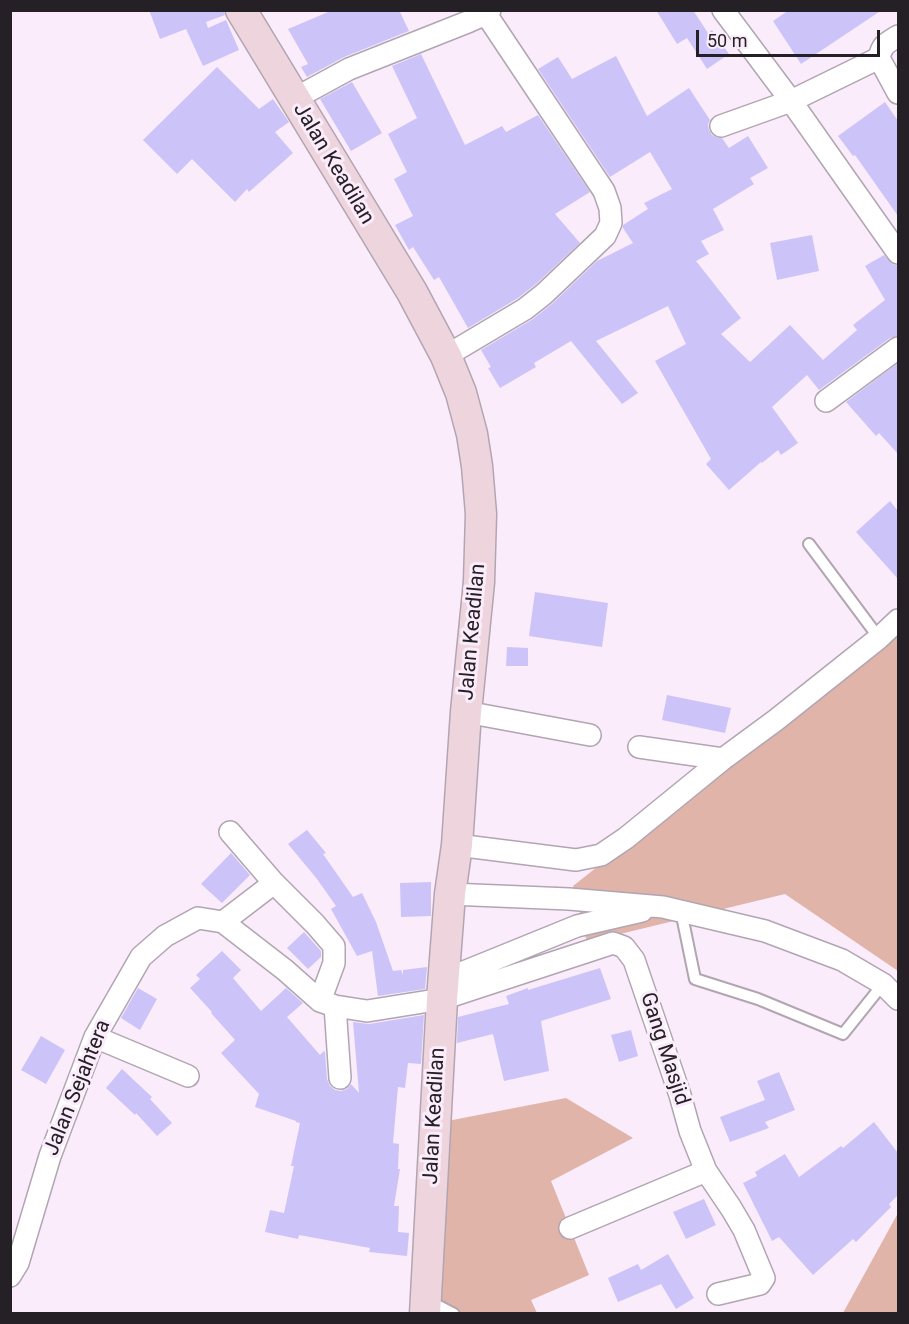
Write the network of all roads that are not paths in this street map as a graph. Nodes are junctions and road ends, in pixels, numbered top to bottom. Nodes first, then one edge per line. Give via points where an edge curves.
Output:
1 (240, 10) edge
2 (723, 10) edge
3 (478, 14) edge
4 (898, 36) edge
5 (879, 58) junction
6 (898, 93) edge
7 (294, 99) junction
8 (791, 100) junction
9 (721, 126) dead end
10 (898, 253) edge
11 (898, 348) edge
12 (446, 356) junction
13 (826, 401) dead end
14 (809, 544) dead end
15 (898, 620) edge
16 (879, 638) junction
17 (466, 712) junction
18 (590, 735) dead end
19 (639, 747) dead end
20 (723, 759) junction
21 (230, 832) dead end
22 (458, 845) junction
23 (274, 883) junction
24 (450, 894) junction
25 (672, 909) junction
26 (223, 922) junction
27 (443, 989) junction
28 (891, 992) edge
29 (328, 1004) junction
30 (95, 1037) junction
31 (188, 1076) dead end
32 (340, 1078) dead end
33 (706, 1171) junction
34 (570, 1228) dead end
35 (10, 1276) edge
36 (718, 1294) dead end
37 (425, 1306) edge
38 (454, 1314) edge

1 - 7 main road, Jalan Keadilan
2 - 8 street
3 - 7 street via 349,69
3 - 12 street via 604,191 611,223 605,236 544,294
4 - 5 street via 885,44
5 - 6 street
5 - 8 street
7 - 12 main road, Jalan Keadilan via 412,292
8 - 9 street
8 - 10 street
11 - 13 street
12 - 17 main road, Jalan Keadilan via 472,434 481,514 479,582
14 - 16 lane
15 - 16 street
16 - 20 street
17 - 18 street
17 - 22 main road, Jalan Keadilan
19 - 20 street
20 - 22 street via 601,855 576,860
21 - 23 street
22 - 24 main road, Jalan Keadilan
23 - 26 street
23 - 29 street via 334,946
24 - 25 street via 569,899
24 - 27 main road, Jalan Keadilan
25 - 27 street via 577,926
25 - 28 street via 765,931 842,960
25 - 28 lane via 695,979 758,999 843,1034
26 - 29 street
26 - 30 street, Jalan Sejahtera via 198,918 165,936 141,957
27 - 29 street via 368,1011
27 - 33 street, Gang Masjid via 613,943 624,947 634,960
27 - 37 main road, Jalan Keadilan
29 - 32 street
30 - 31 street
30 - 35 street, Jalan Sejahtera via 50,1156 18,1263
33 - 34 street
33 - 36 street, Gang Masjid via 744,1230 764,1278 760,1284
37 - 38 lane

